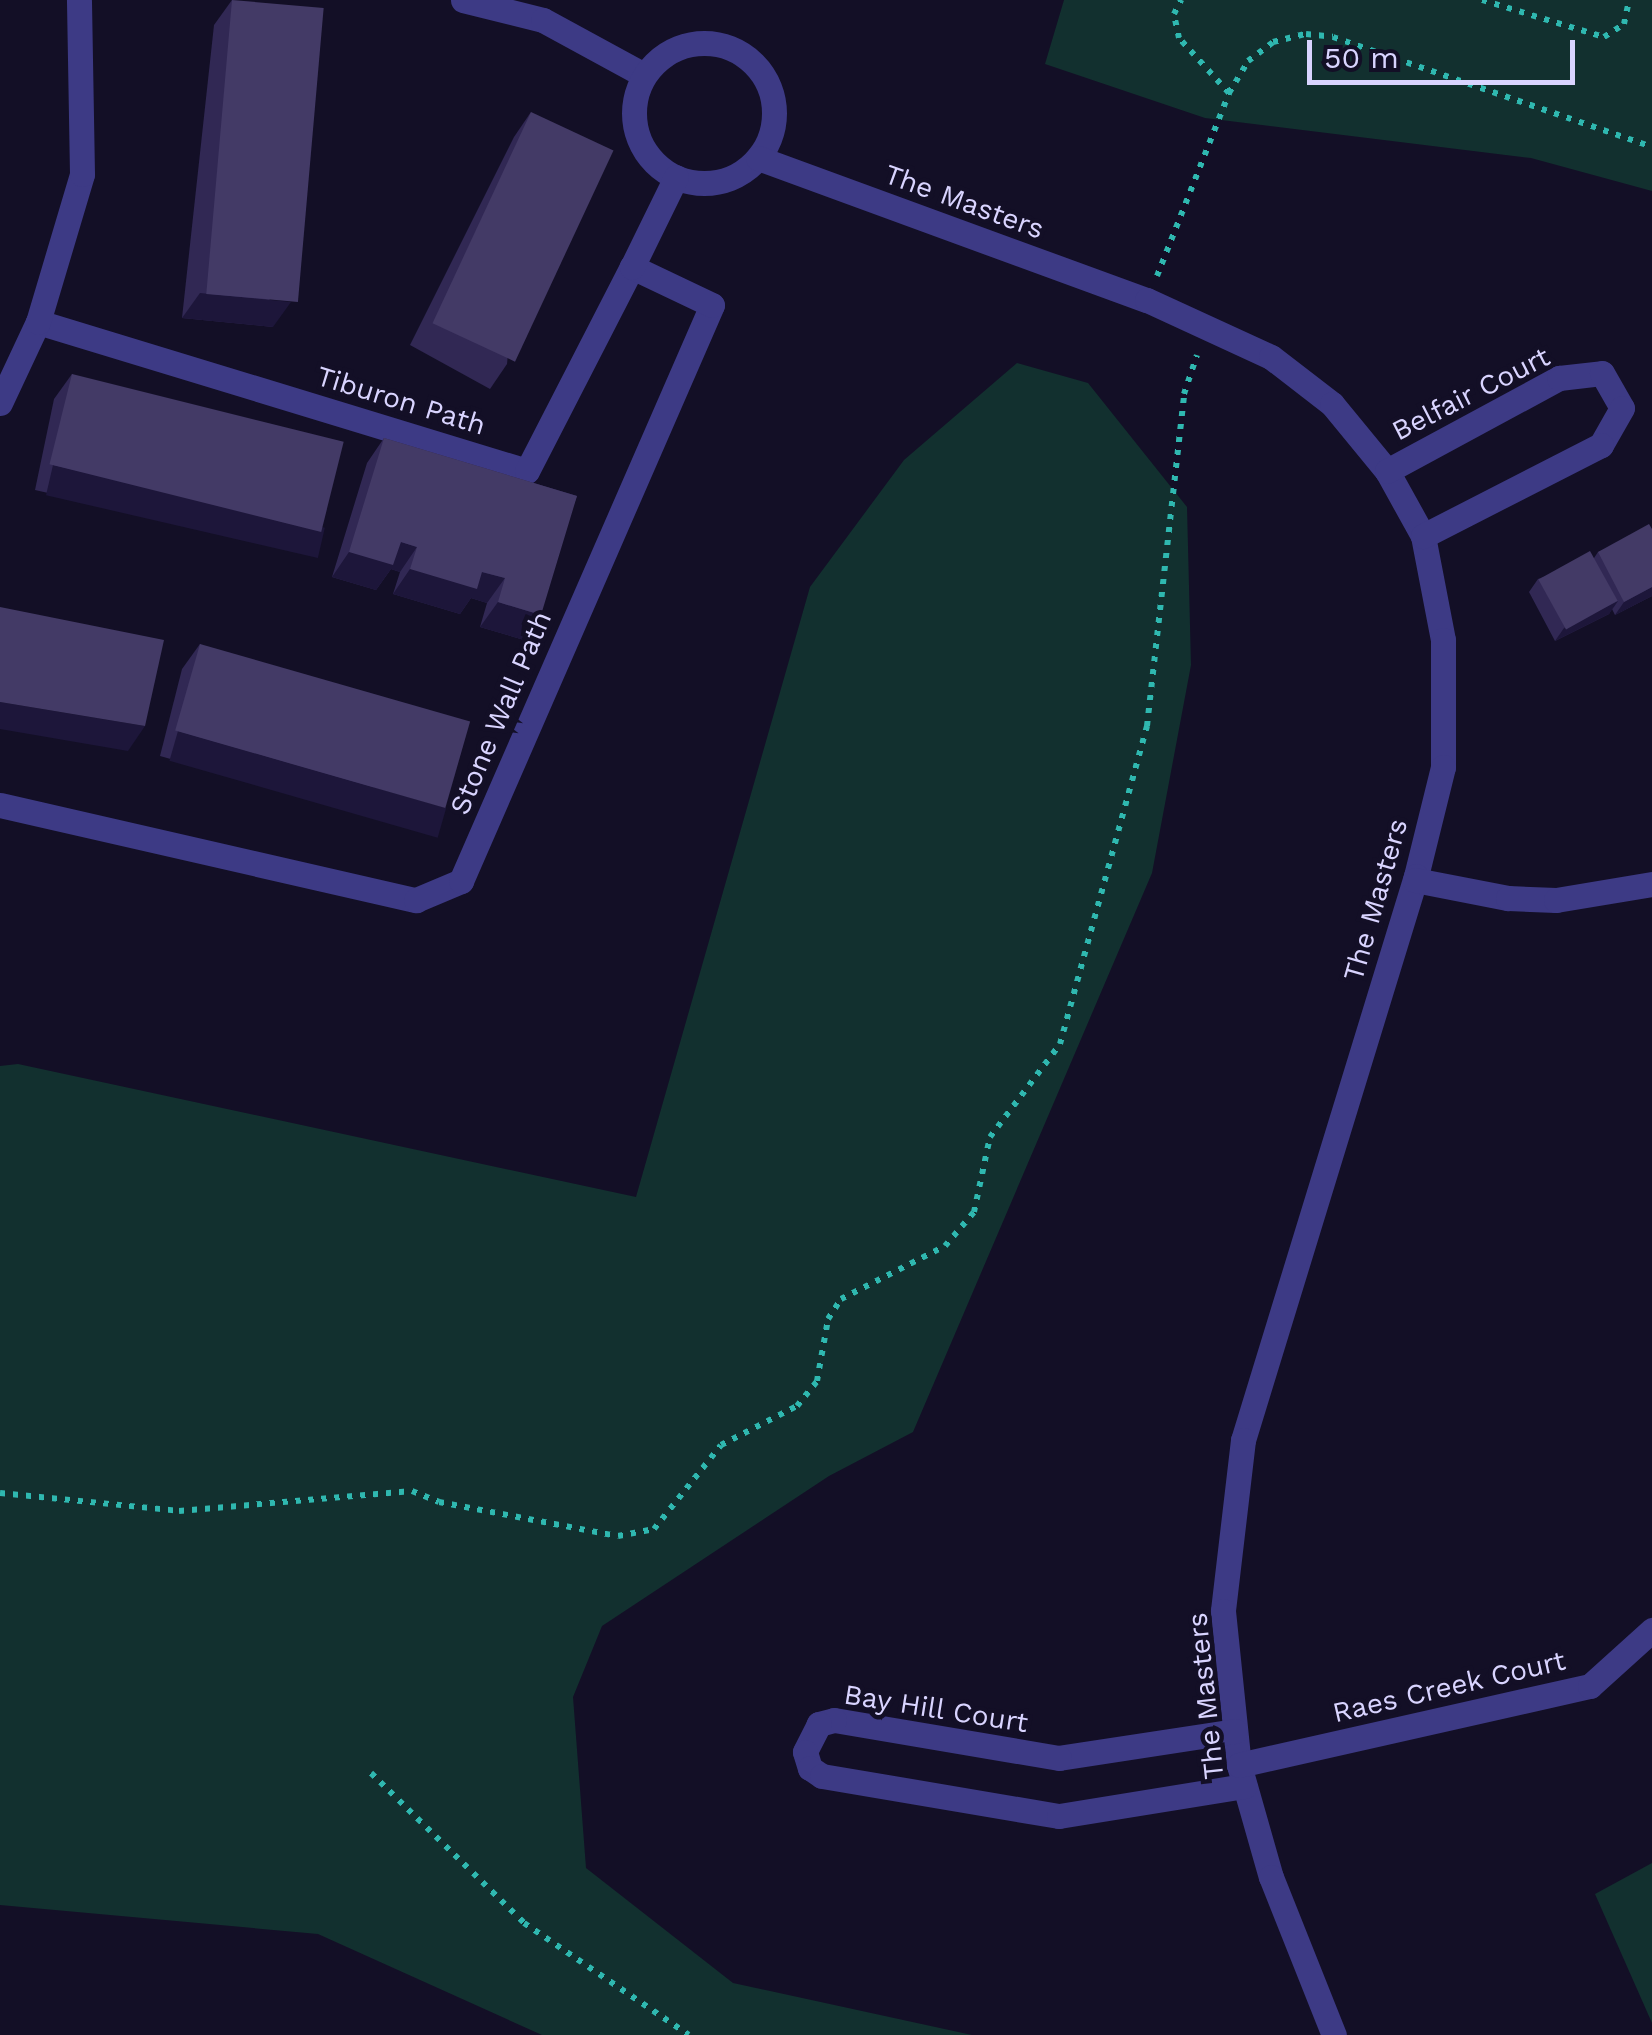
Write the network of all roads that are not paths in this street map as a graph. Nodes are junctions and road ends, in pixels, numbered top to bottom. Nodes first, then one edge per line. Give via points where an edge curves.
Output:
1 (80, 0) edge
2 (463, 0) edge
3 (644, 76) junction
4 (758, 158) junction
5 (676, 177) junction
6 (632, 267) junction
7 (38, 322) junction
8 (0, 403) edge
9 (1386, 471) junction
10 (1423, 536) junction
11 (0, 805) edge
12 (1415, 880) junction
13 (1652, 884) edge
14 (1652, 1630) edge
15 (1235, 1731) junction
16 (1242, 1776) junction
17 (1334, 2035) edge

1 - 7 street via 82,174
2 - 3 street via 542,20
3 - 4 street via 688,44 728,46 754,63 774,106
3 - 5 street via 634,120 641,144
4 - 5 street via 734,176 709,183
4 - 9 street, The Masters via 1208,325 1271,357 1332,404
5 - 6 street
6 - 7 street, Tiburon Path via 528,471
6 - 11 street, Stone Wall Path via 712,305 461,881 416,900
7 - 8 street
9 - 10 street, The Masters
9 - 10 street, Belfair Court via 1559,378 1602,373 1622,408 1602,444
10 - 12 street, The Masters via 1443,640 1446,707 1443,767
12 - 13 street via 1556,900
12 - 15 street, The Masters via 1243,1440 1223,1611
14 - 16 street, Raes Creek Court via 1590,1686
15 - 16 street, The Masters
15 - 16 street, Bay Hill Court via 1060,1758 834,1720 820,1724 805,1752 810,1768 822,1776 1059,1816
16 - 17 street, The Masters via 1271,1877

